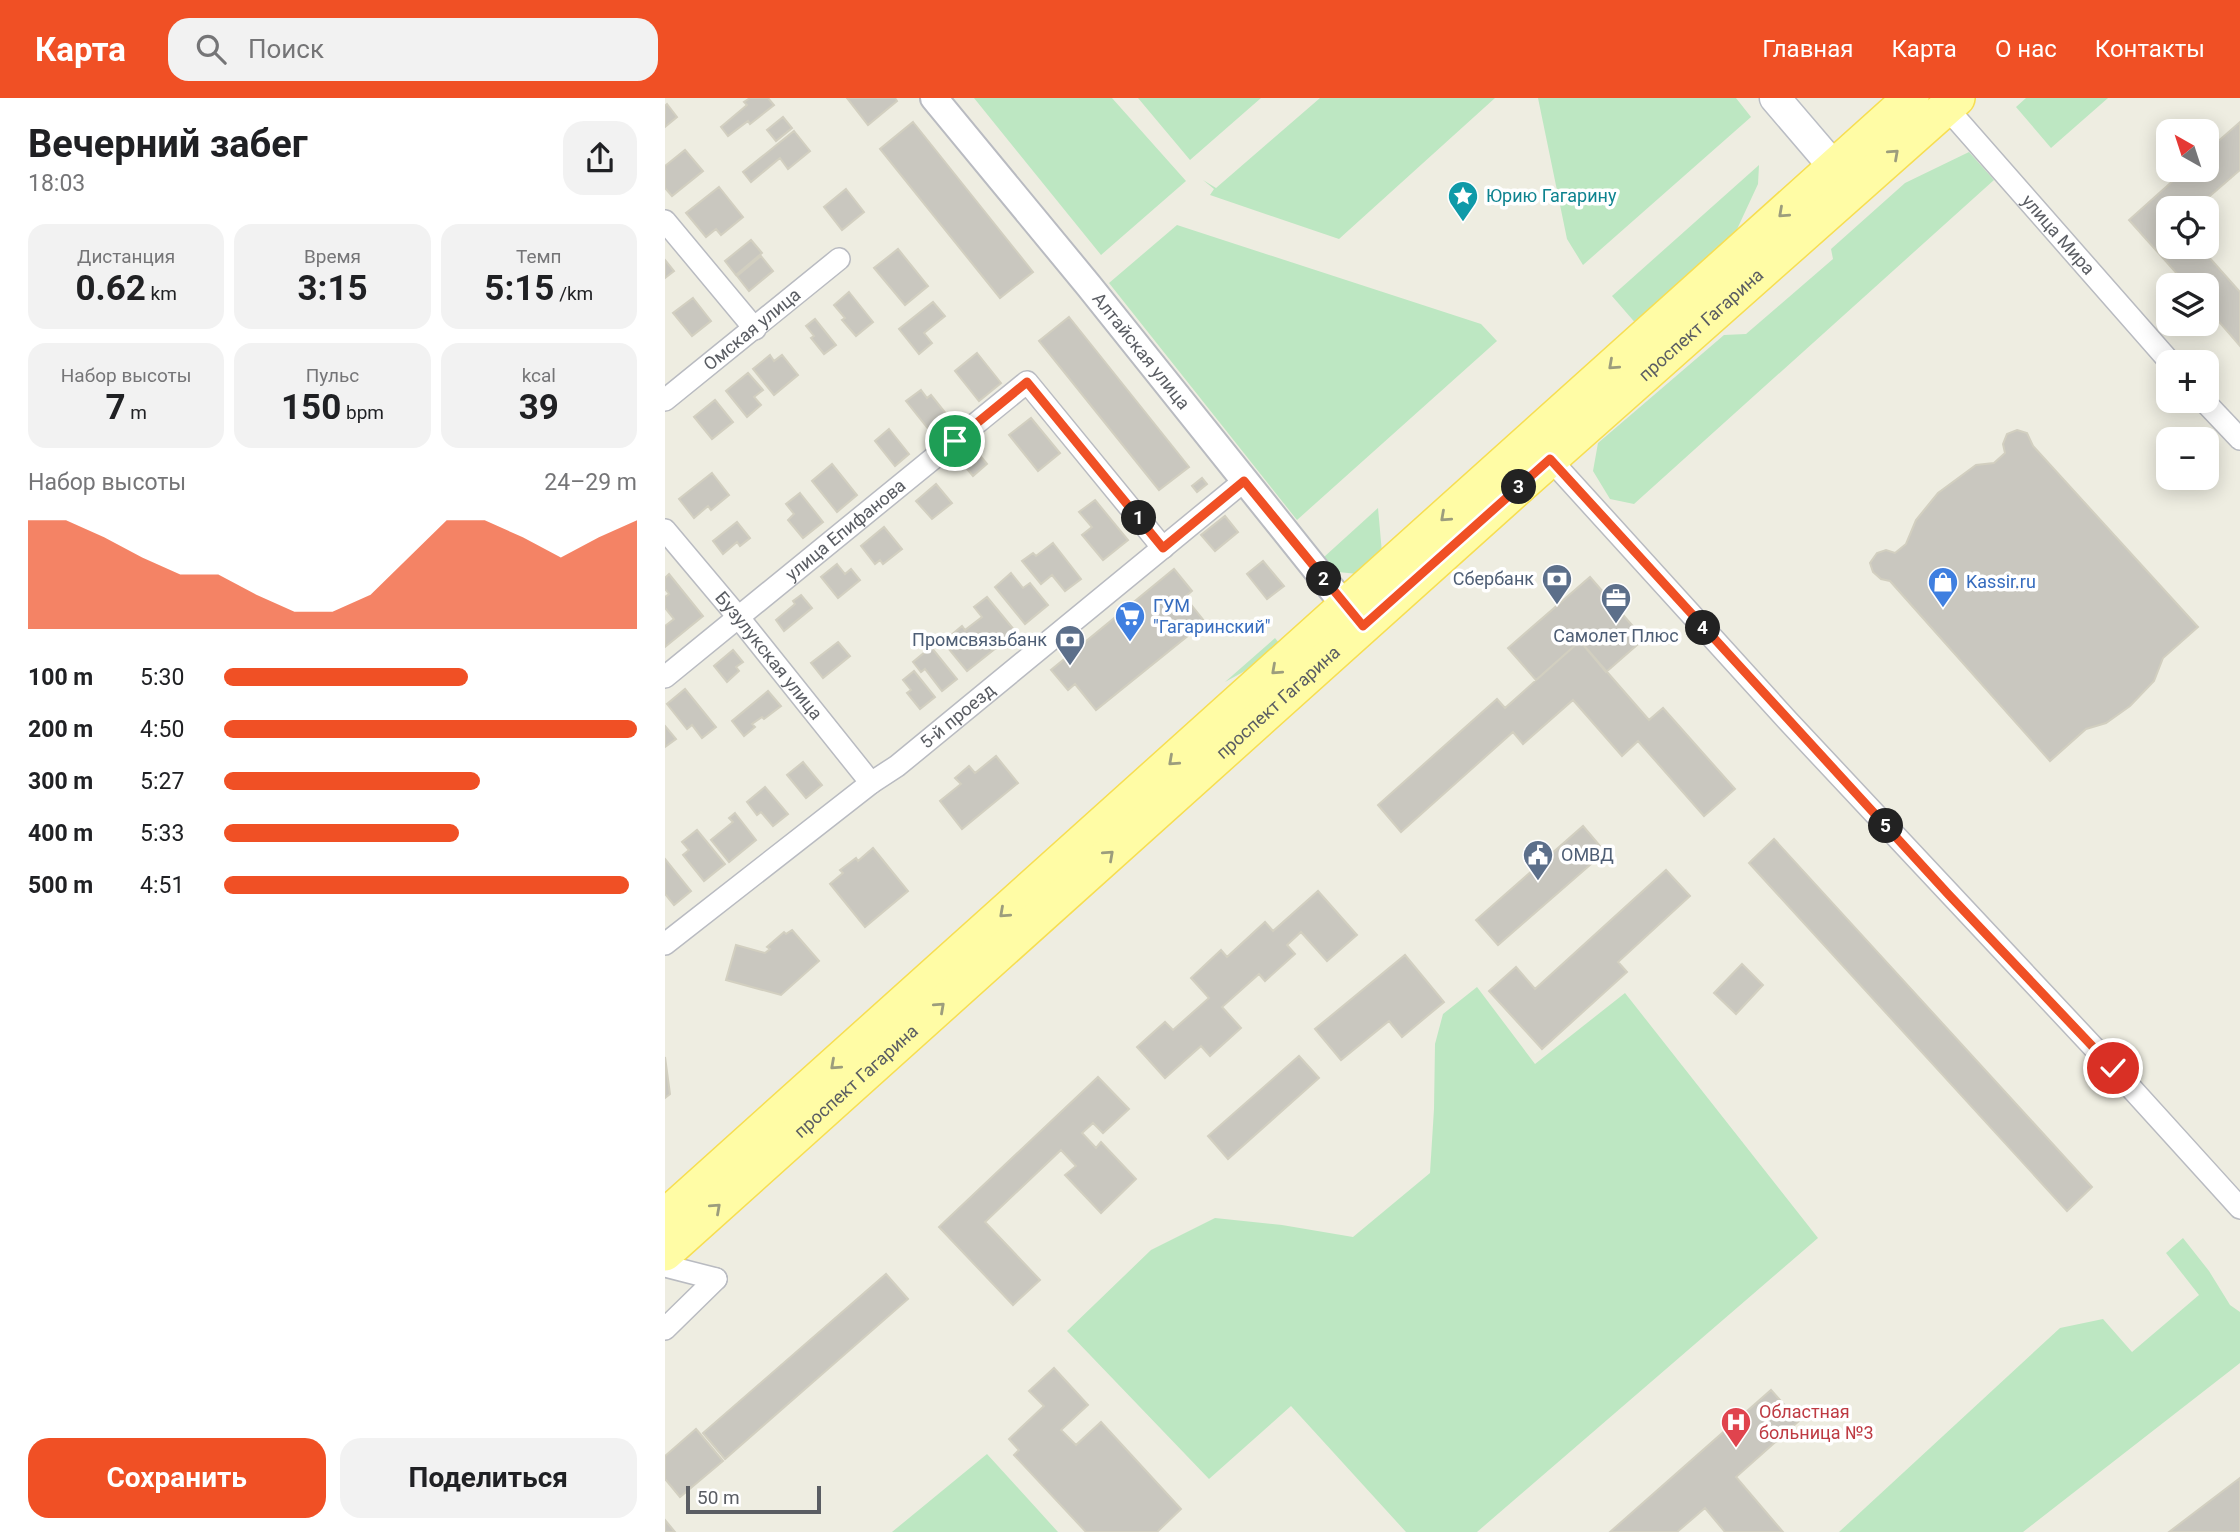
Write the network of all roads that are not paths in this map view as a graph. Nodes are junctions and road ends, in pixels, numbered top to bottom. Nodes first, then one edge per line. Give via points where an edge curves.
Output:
1 (935, 98) edge
2 (1775, 98) edge
3 (1911, 98) edge
4 (1952, 103) edge
5 (1844, 179) junction
6 (665, 221) edge
7 (839, 259) dead end
8 (754, 329) junction
9 (2160, 350) edge
10 (665, 400) edge
11 (2215, 413) edge
12 (2240, 439) edge
13 (1541, 449) junction
14 (1244, 481) junction
15 (665, 530) edge
16 (1163, 548) junction
17 (1355, 616) junction
18 (739, 618) junction
19 (665, 677) edge
20 (871, 783) junction
21 (665, 944) edge
22 (2240, 1208) edge
23 (665, 1217) edge
24 (665, 1253) edge
25 (665, 1266) edge
26 (665, 1329) edge

1 - 14 street, Алтайская улица
2 - 5 main road
3 - 5 main road, проспект Гагарина
5 -> 4 main road, проспект Гагарина
4 - 9 street, улица Мира
5 - 13 main road, проспект Гагарина
6 - 8 street
7 - 8 street, Омская улица
8 - 10 street, Омская улица
11 - 12 street
13 - 17 main road, проспект Гагарина
13 - 22 street
14 - 16 street, 5-й проезд
14 - 17 street, Алтайская улица
15 - 18 street, Бузулукская улица
16 - 18 street, улица Епифанова via 1027,382
16 - 20 street, 5-й проезд
17 -> 23 main road, проспект Гагарина
24 -> 17 main road, проспект Гагарина
18 - 19 street, улица Епифанова
18 - 20 street, Бузулукская улица
20 - 21 street, 5-й проезд
25 - 26 street via 716,1279

